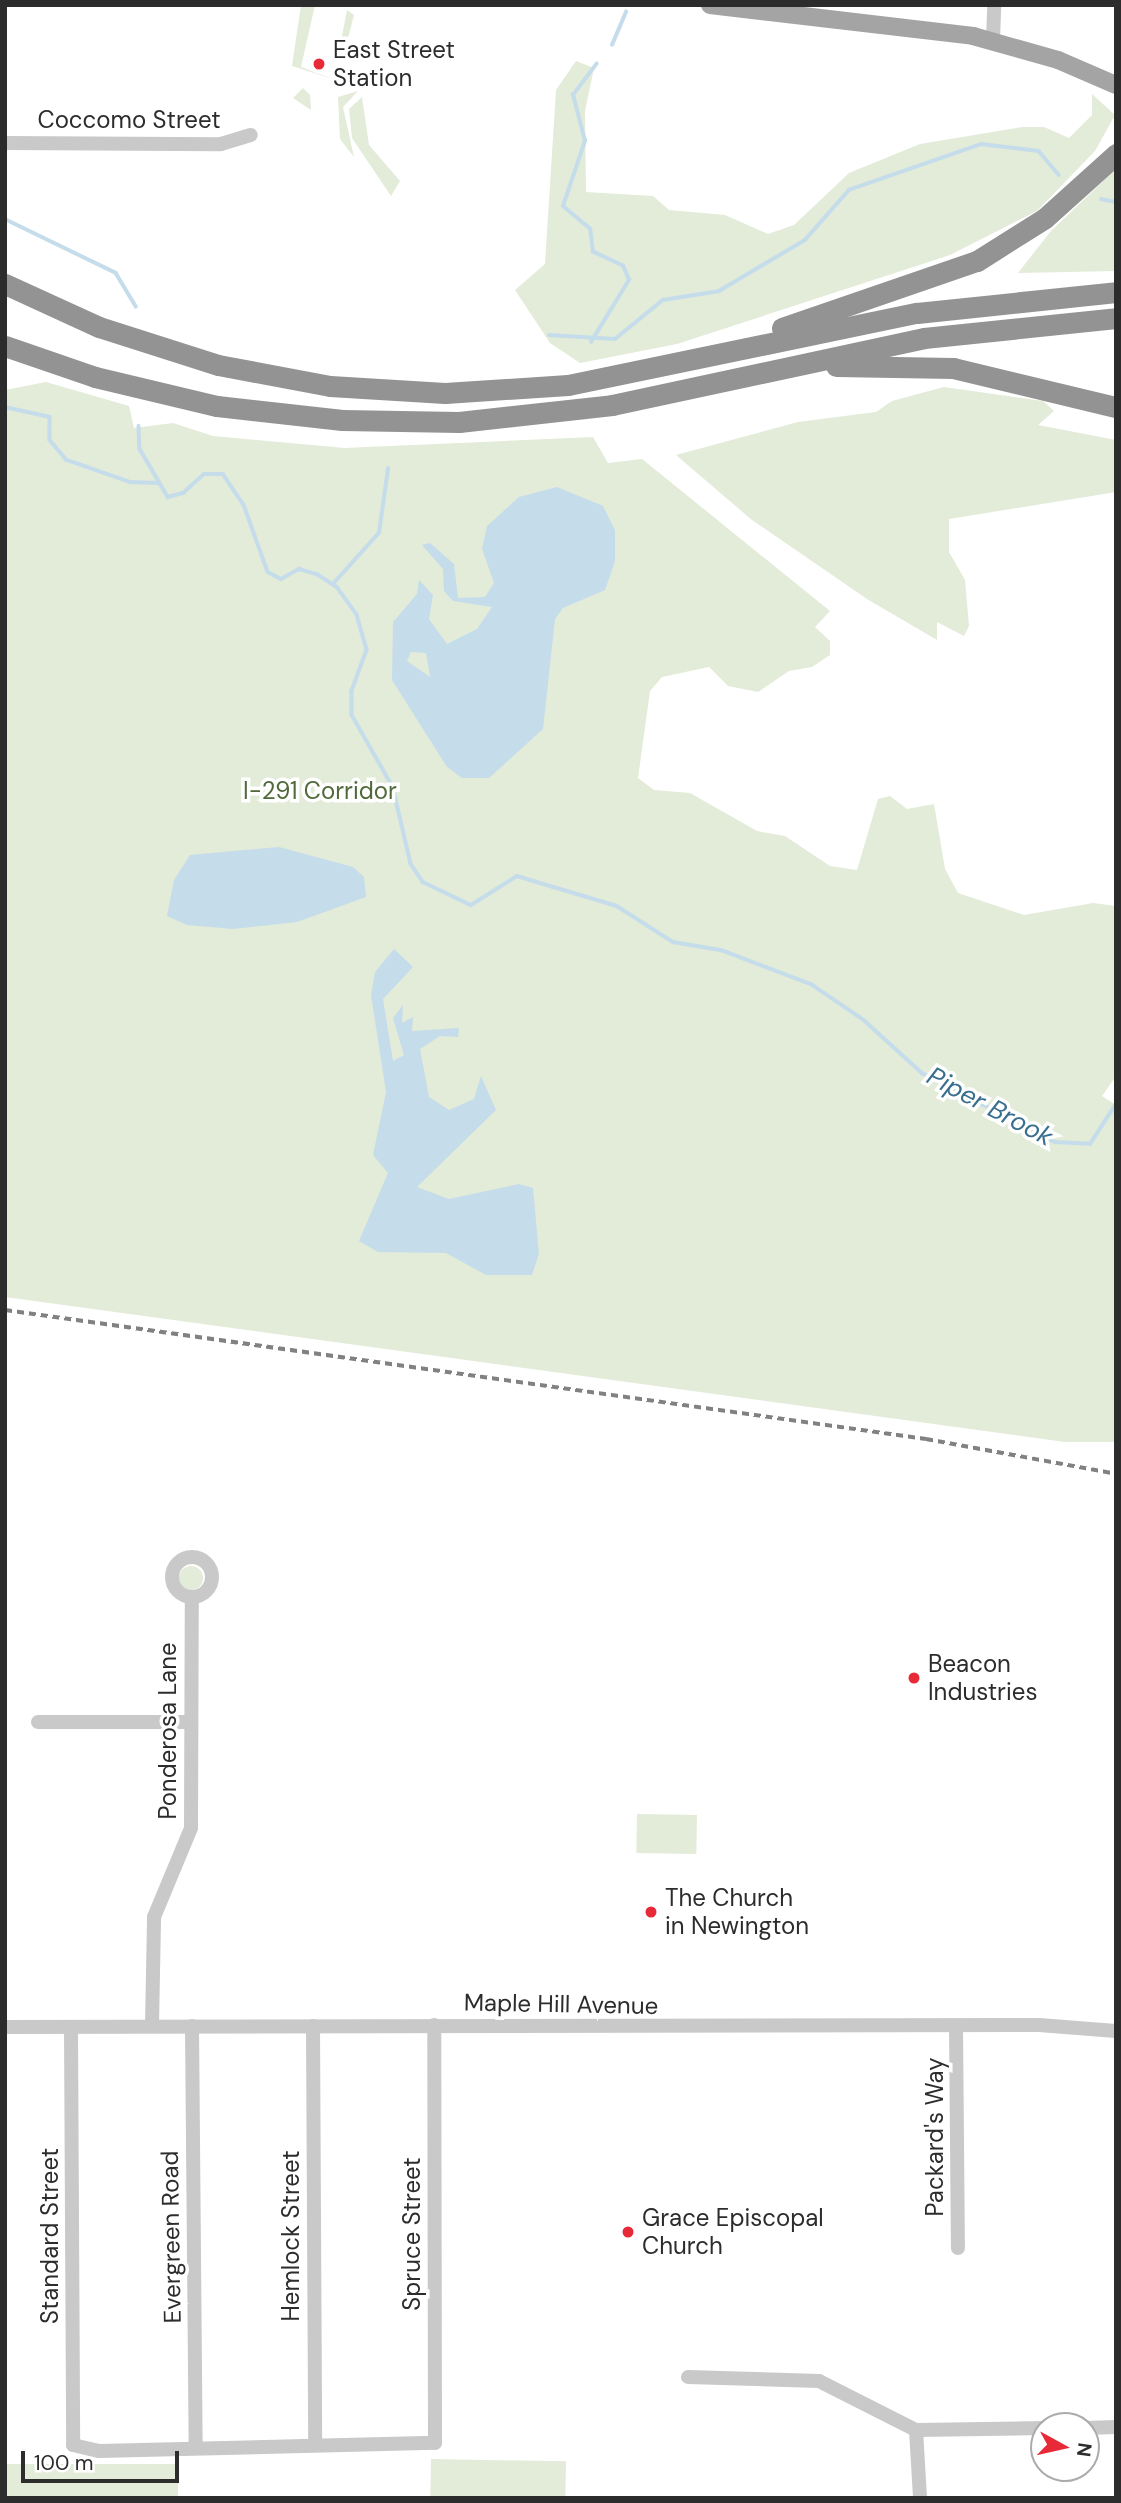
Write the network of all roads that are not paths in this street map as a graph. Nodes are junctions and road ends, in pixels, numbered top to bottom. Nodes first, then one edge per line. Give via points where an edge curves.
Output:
1 (994, 5) edge
2 (718, 6) edge
3 (993, 41) junction
4 (1116, 85) edge
5 (251, 135) dead end
6 (5, 143) edge
7 (1116, 154) edge
8 (5, 284) edge
9 (1116, 292) edge
10 (1116, 318) edge
11 (5, 346) edge
12 (804, 363) junction
13 (648, 371) junction
14 (1116, 407) edge
15 (192, 1597) dead end
16 (38, 1722) dead end
17 (190, 1722) junction
18 (152, 2025) junction
19 (434, 2025) junction
20 (192, 2026) junction
21 (313, 2026) junction
22 (956, 2026) junction
23 (5, 2027) edge
24 (71, 2027) junction
25 (1116, 2031) edge
26 (958, 2248) dead end
27 (688, 2377) dead end
28 (1030, 2428) edge
29 (916, 2430) junction
30 (315, 2445) junction
31 (196, 2448) junction
32 (920, 2498) edge

1 - 3 street
2 - 3 main road
3 - 4 main road
5 - 6 street, Coccomo Street via 221,144
7 - 13 highway via 1035,226 959,270
8 - 13 highway via 140,342 273,377 409,392 546,388
9 - 13 highway via 917,313
10 - 12 highway via 965,332
11 - 12 highway via 128,386 267,414 423,422 571,412
12 - 14 highway via 953,368
15 - 17 street, Ponderosa Lane
16 - 17 street
17 - 18 street, Ponderosa Lane via 191,1828 154,1917
18 - 20 street, Maple Hill Avenue
18 - 24 street, Maple Hill Avenue
19 - 21 street, Maple Hill Avenue
19 - 22 street, Maple Hill Avenue
19 - 30 street, Spruce Street via 435,2443
20 - 21 street, Maple Hill Avenue
20 - 31 street, Evergreen Road
21 - 30 street, Hemlock Street
22 - 25 street, Maple Hill Avenue
22 - 26 street, Packard's Way
23 - 24 street, Maple Hill Avenue
24 - 31 street, Standard Street via 73,2445
27 - 29 street via 819,2381
28 - 29 street
29 - 32 street
30 - 31 street

